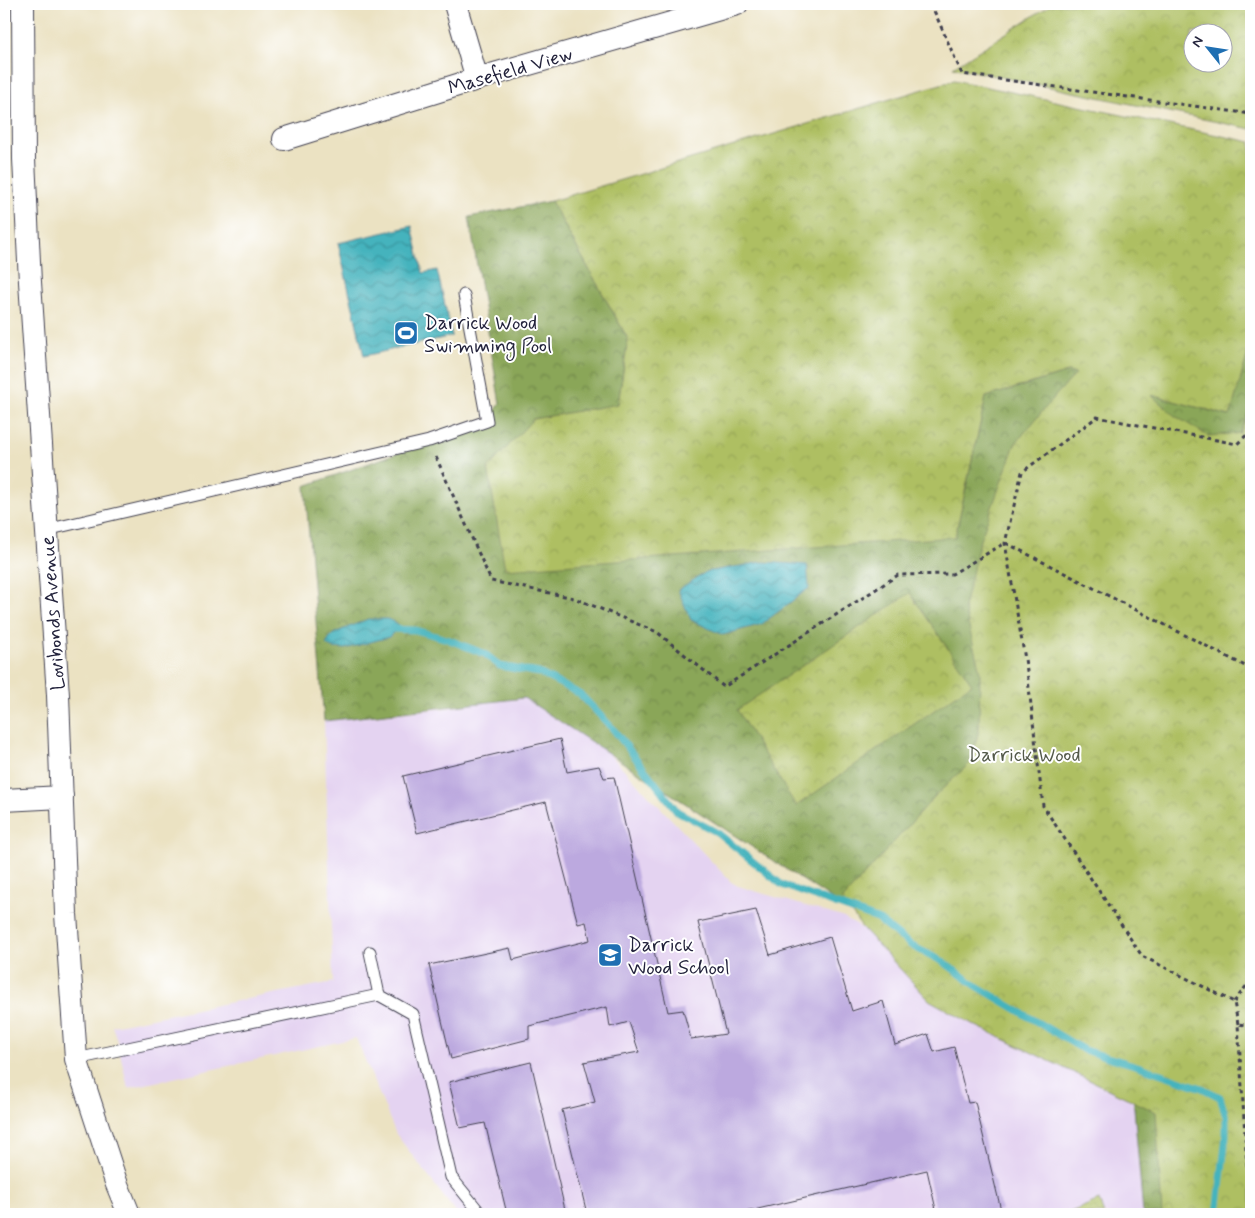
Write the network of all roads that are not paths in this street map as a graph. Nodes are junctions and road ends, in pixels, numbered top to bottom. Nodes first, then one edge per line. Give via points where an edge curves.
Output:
1 (23, 4) edge
2 (455, 4) edge
3 (737, 4) edge
4 (477, 79) junction
5 (284, 139) dead end
6 (14, 160) edge
7 (464, 295) dead end
8 (46, 530) junction
9 (62, 796) junction
10 (4, 800) edge
11 (370, 952) dead end
12 (379, 995) junction
13 (76, 1059) junction
14 (129, 1214) edge
15 (481, 1214) edge

1 - 6 street, Lovibonds Avenue
2 - 4 street
3 - 4 street, Masefield View
4 - 5 street, Masefield View
6 - 8 street, Lovibonds Avenue
7 - 8 lane via 487,421 429,442
8 - 9 street, Lovibonds Avenue
9 - 10 street
9 - 13 street, Lovibonds Avenue
11 - 12 lane
12 - 13 lane
12 - 15 lane via 413,1014 451,1177
13 - 14 street, Lovibonds Avenue

